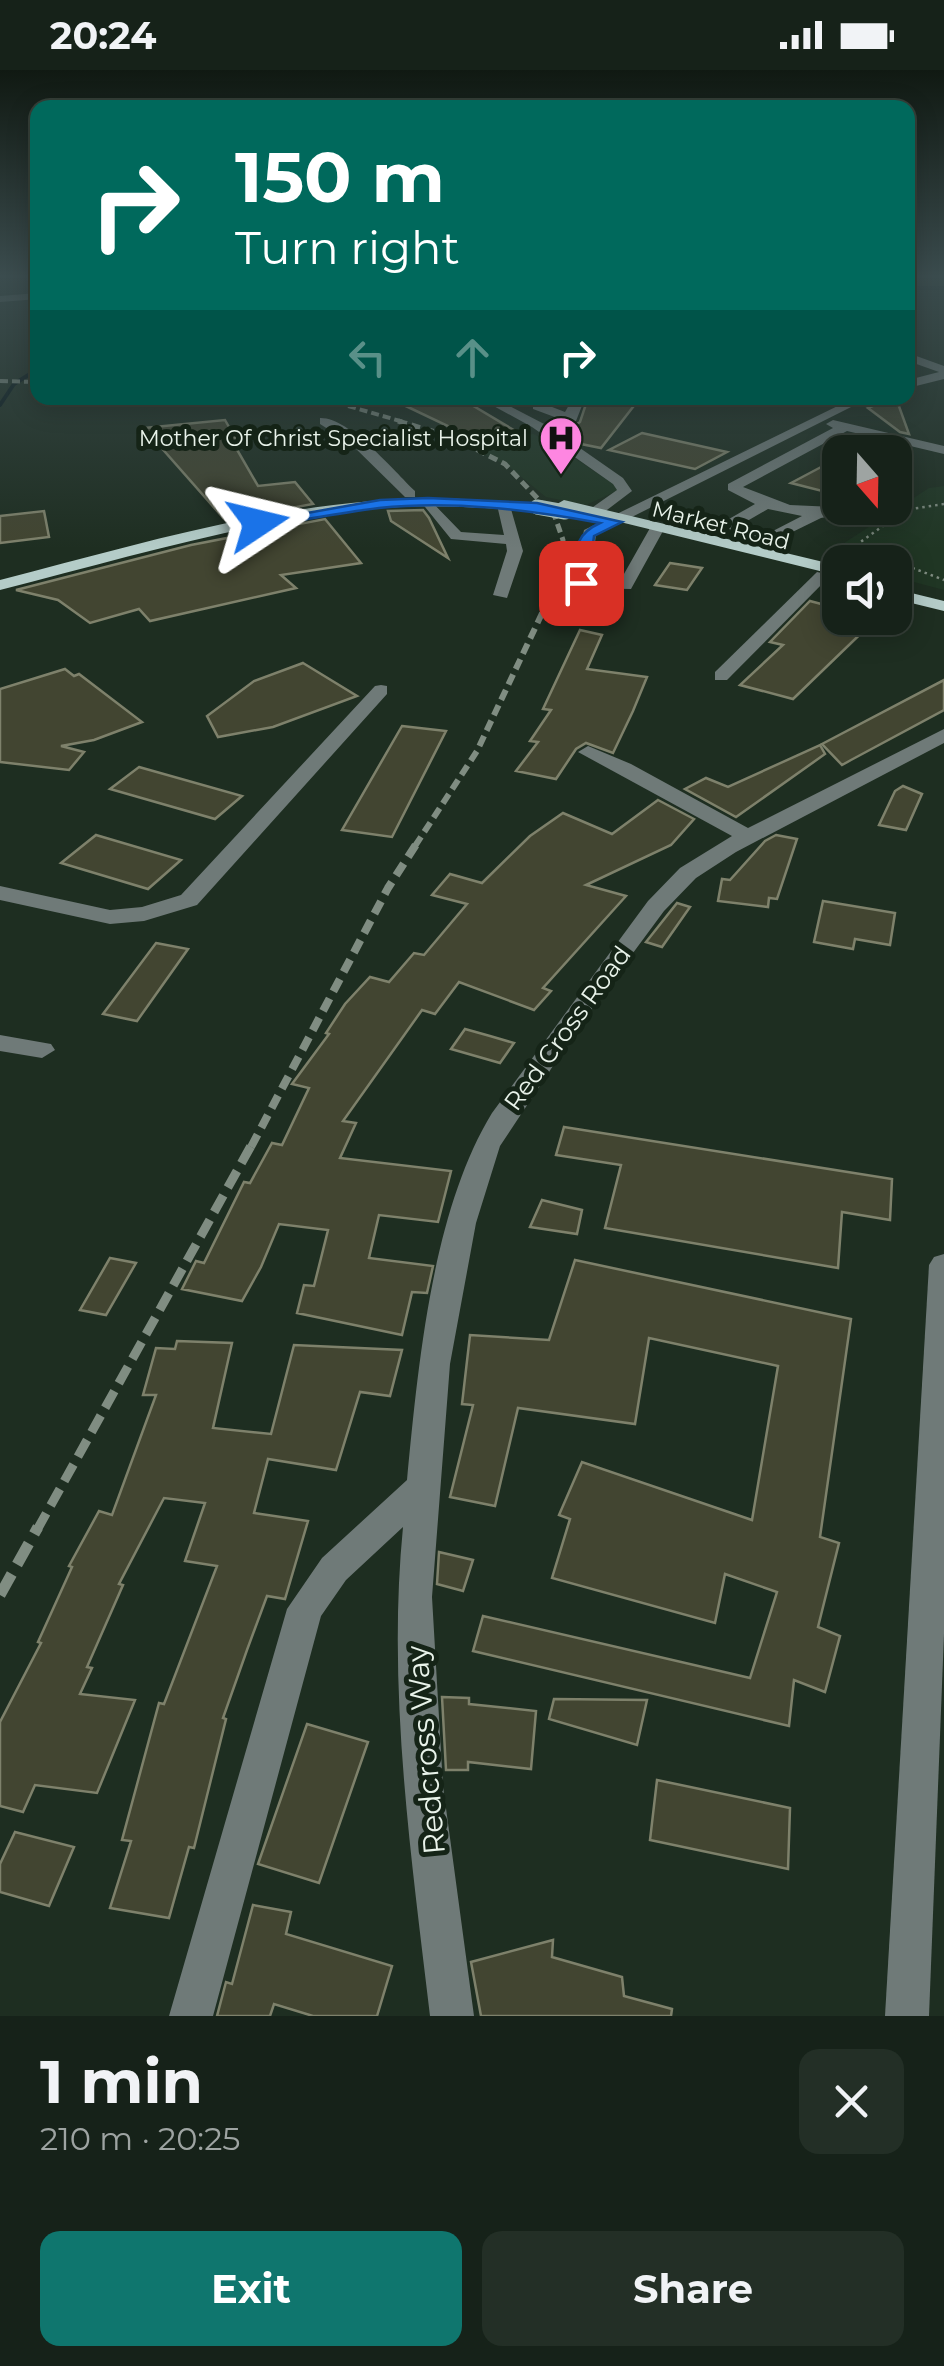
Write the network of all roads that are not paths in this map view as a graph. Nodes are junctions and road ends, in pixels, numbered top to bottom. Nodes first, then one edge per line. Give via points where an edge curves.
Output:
1 (944, 372) edge
2 (915, 382) edge
3 (498, 405) edge
4 (539, 405) edge
5 (574, 405) edge
6 (849, 405) edge
7 (571, 418) junction
8 (818, 420) junction
9 (326, 422) dead end
10 (845, 427) junction
11 (547, 432) junction
12 (943, 450) edge
13 (410, 494) junction
14 (428, 502) junction
15 (769, 502) junction
16 (536, 504) junction
17 (565, 508) junction
18 (598, 510) junction
19 (506, 514) junction
20 (815, 515) junction
21 (822, 515) edge
22 (621, 519) junction
23 (444, 522) junction
24 (655, 531) junction
25 (512, 540) junction
26 (822, 572) edge
27 (822, 572) edge
28 (0, 576) edge
29 (0, 585) edge
30 (822, 586) edge
31 (912, 589) edge
32 (501, 595) dead end
33 (944, 597) edge
34 (912, 598) edge
35 (944, 606) edge
36 (721, 676) dead end
37 (382, 690) dead end
38 (944, 735) edge
39 (588, 752) dead end
40 (749, 837) junction
41 (0, 893) edge
42 (0, 1043) edge
43 (42, 1050) dead end
44 (944, 1265) edge
45 (425, 1484) junction
46 (191, 2016) edge
47 (452, 2016) edge
48 (907, 2016) edge

1 - 2 street
3 - 11 street
4 - 7 street
5 - 7 street
6 - 8 street
7 - 11 street
8 - 10 street
8 - 22 street
9 - 13 street via 355,440
10 - 12 street
10 - 15 street via 733,487
11 - 18 street via 624,488
13 - 16 main road, Market Road
13 - 28 main road, Market Road via 263,514
14 - 19 main road, Market Road
14 - 23 street
14 - 29 main road, Market Road via 284,518
15 - 20 street
15 - 20 street via 734,526 782,536
16 - 17 main road, Market Road, bridge
16 - 19 main road, Market Road
17 - 18 main road, Market Road
17 - 22 main road, Market Road
18 - 22 main road, Market Road
19 - 23 street
19 - 25 street
20 - 21 street
22 - 24 main road, Market Road
22 - 24 street via 585,539 581,583 625,586
22 - 26 main road, Market Road
23 - 25 street via 461,538
24 - 27 main road, Market Road
25 - 32 street via 514,559
30 - 36 street
31 - 33 main road
34 - 35 main road
37 - 41 street via 189,900 110,917
38 - 40 street, Red Cross Road
39 - 40 street
40 - 45 street, Red Cross Road via 688,873 656,906 500,1119 462,1224 434,1364
42 - 43 street
44 - 48 street
45 - 46 street via 334,1570 306,1609
45 - 47 street, Redcross Way via 414,1596 417,1677 423,1786

